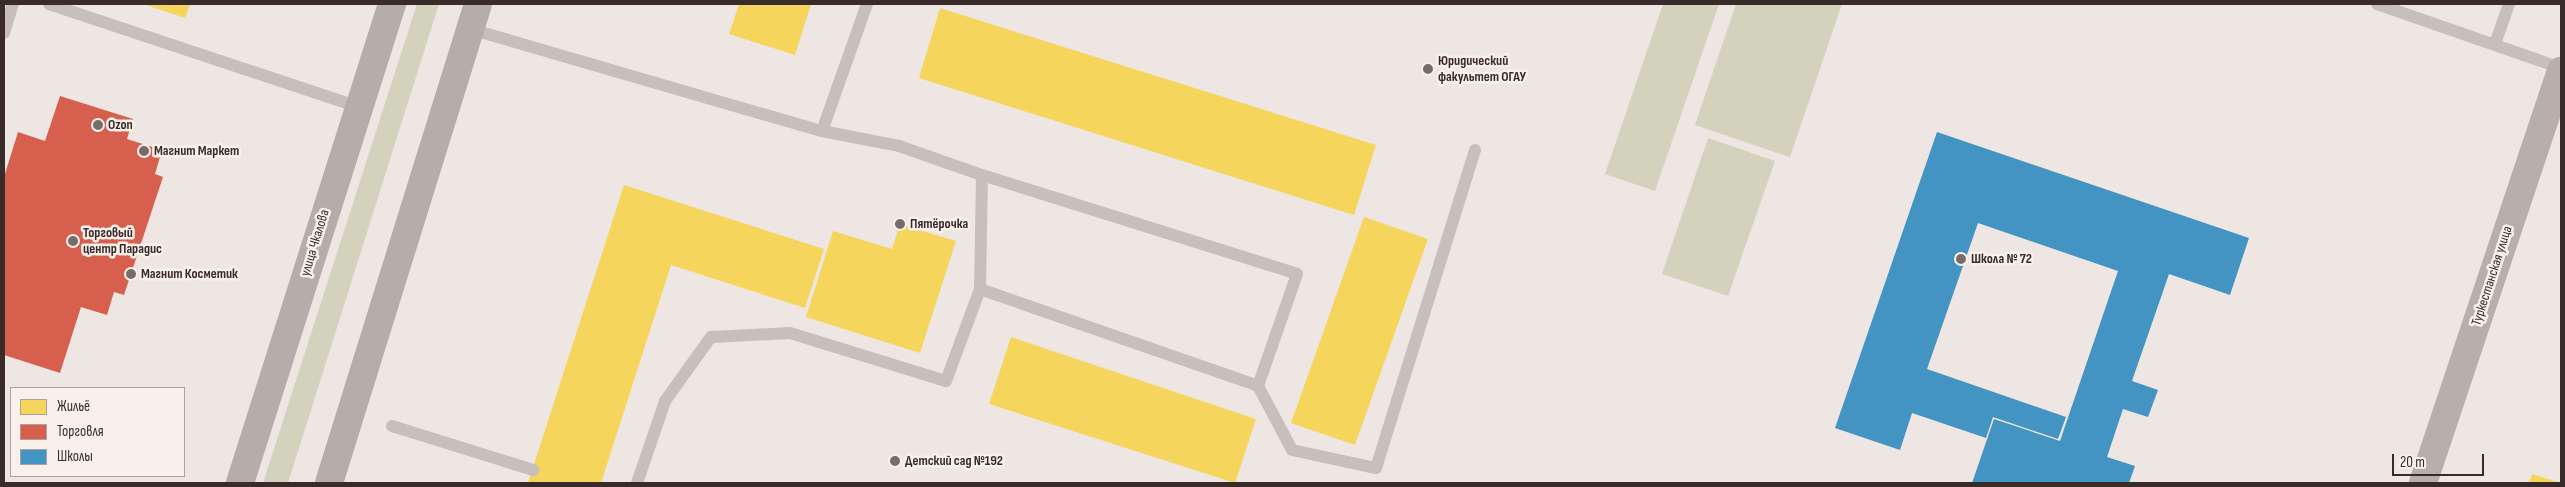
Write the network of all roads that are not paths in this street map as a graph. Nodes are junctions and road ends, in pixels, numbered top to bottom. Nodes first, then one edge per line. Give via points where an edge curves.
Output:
1 (13, 4) edge
2 (49, 4) edge
3 (392, 4) edge
4 (478, 4) edge
5 (867, 4) edge
6 (2377, 4) edge
7 (2509, 4) edge
8 (470, 29) junction
9 (4, 33) edge
10 (2495, 44) junction
11 (2561, 69) edge
12 (359, 107) junction
13 (822, 132) junction
14 (1476, 150) dead end
15 (982, 175) junction
16 (980, 289) junction
17 (1258, 386) junction
18 (392, 426) dead end
19 (533, 470) dead end
20 (240, 483) edge
21 (329, 483) edge
22 (637, 483) edge
23 (2423, 483) edge

1 - 9 lane
2 - 12 lane
3 - 12 main road, улица Чкалова
4 - 8 main road
5 - 13 lane
6 - 10 lane
7 - 10 lane
8 - 13 lane
8 - 21 main road
10 - 11 lane
11 - 23 main road, Туркестанская улица
12 - 20 main road, улица Чкалова
13 - 15 lane via 899,146
14 - 17 lane via 1376,468 1292,450
15 - 16 lane
15 - 17 lane via 1297,274
16 - 17 lane
16 - 22 lane via 946,381 790,333 712,337 665,401
18 - 19 lane

